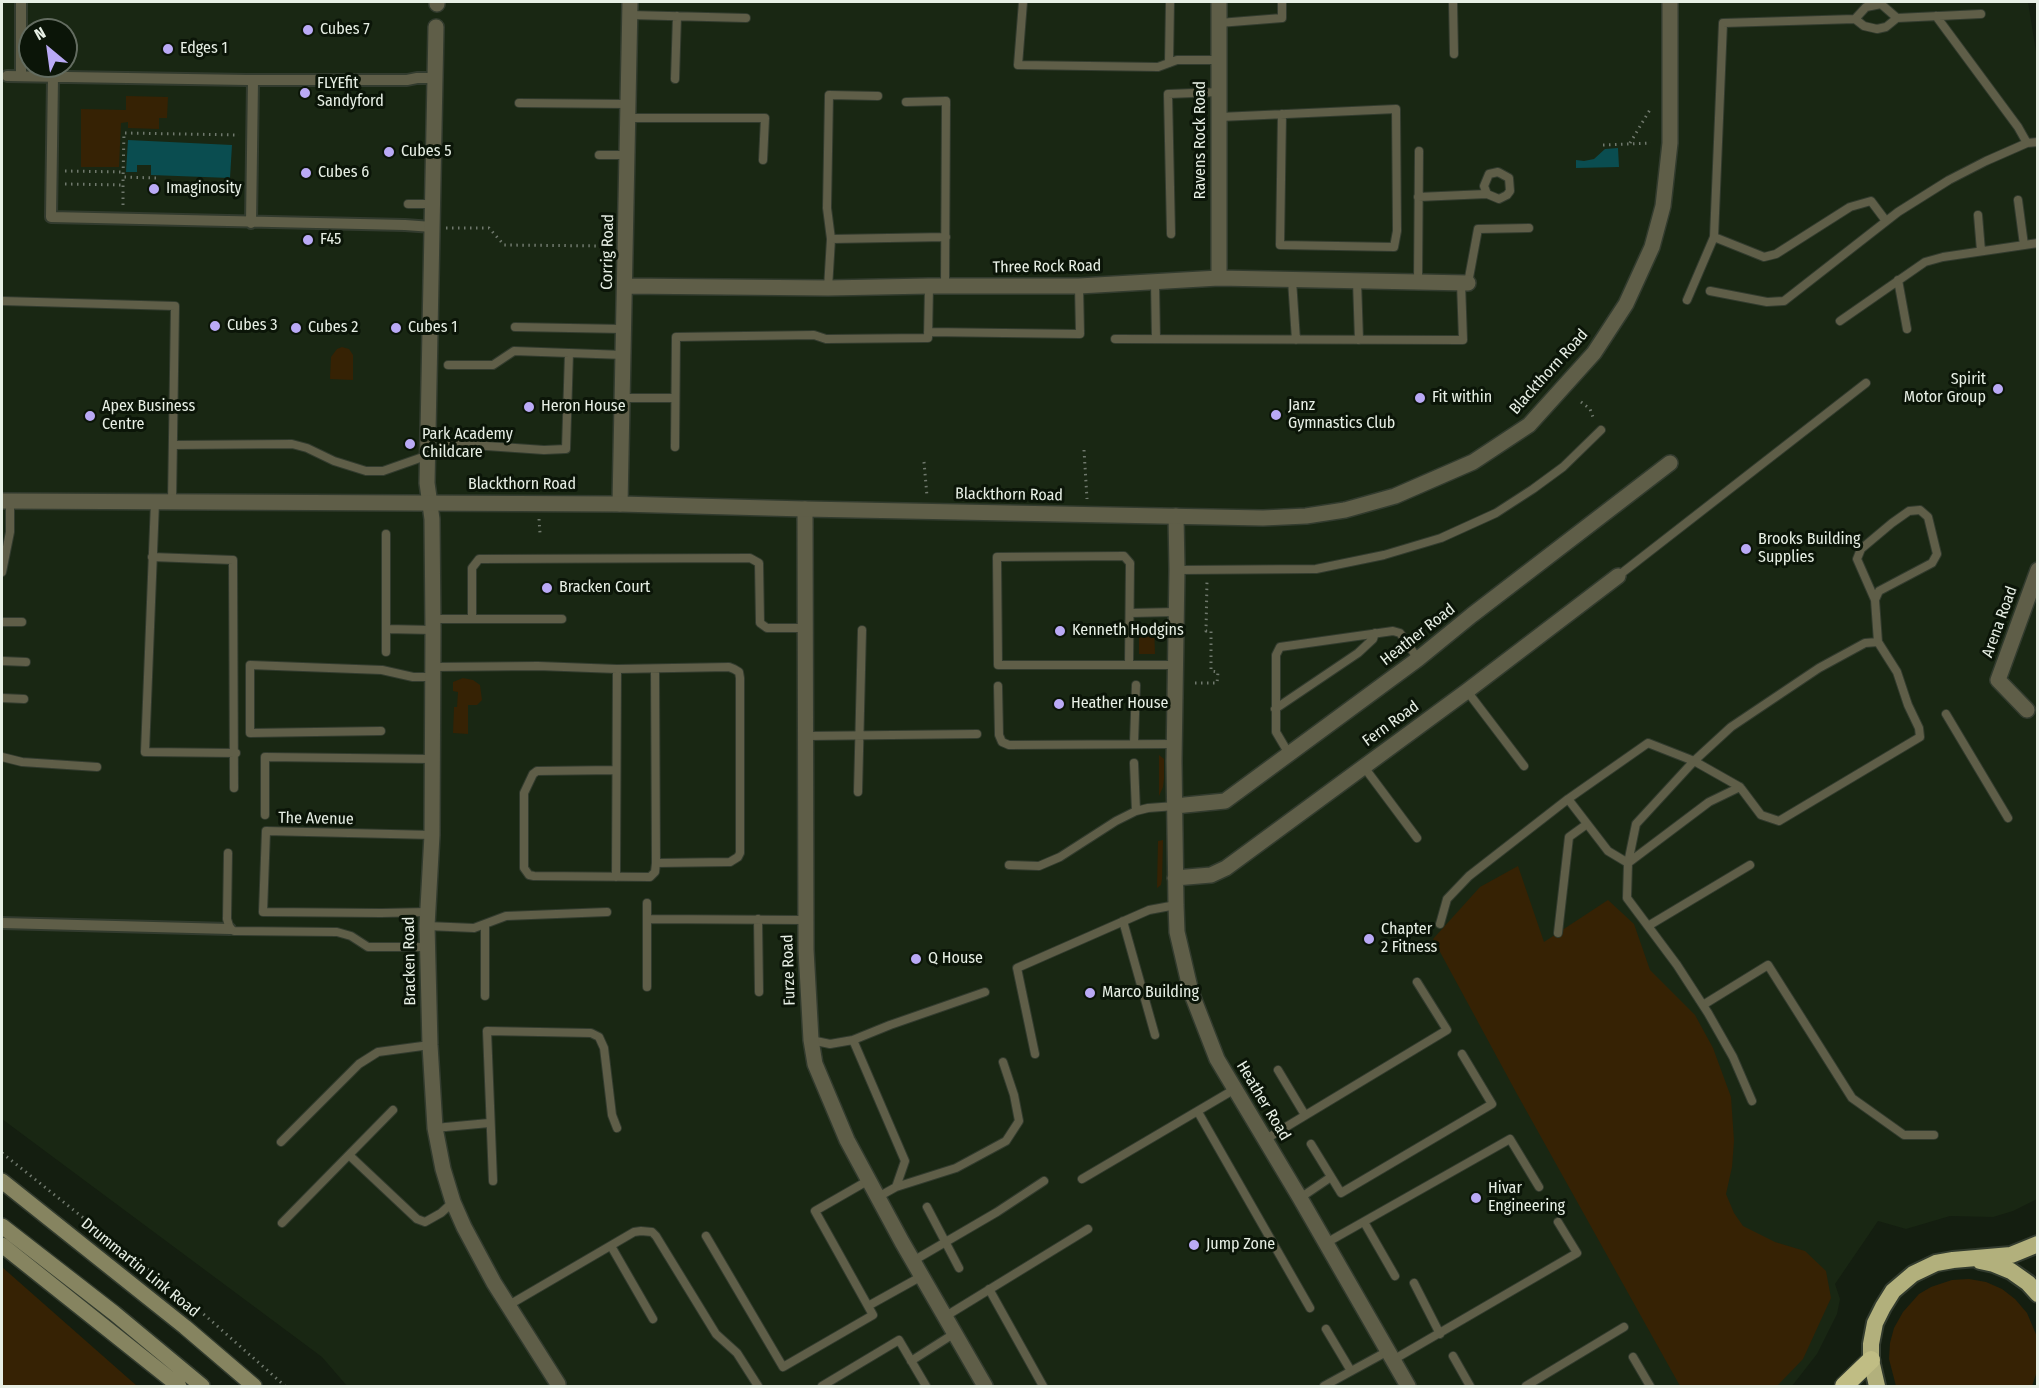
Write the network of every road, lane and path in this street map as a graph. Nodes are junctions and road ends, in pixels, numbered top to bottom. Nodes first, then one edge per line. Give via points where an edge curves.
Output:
1 (21, 2) edge
2 (1023, 2) edge
3 (1170, 2) edge
4 (1219, 2) edge
5 (1282, 2) edge
6 (1453, 2) edge
7 (1670, 2) edge
8 (630, 8) edge
9 (1981, 14) dead end
10 (677, 16) junction
11 (1936, 16) junction
12 (21, 18) edge
13 (746, 18) dead end
14 (1897, 18) junction
15 (1855, 19) junction
16 (1219, 22) junction
17 (430, 26) dead end
18 (1454, 54) dead end
19 (1219, 60) junction
20 (1169, 63) junction
21 (8, 76) dead end
22 (18, 76) edge
23 (78, 76) edge
24 (53, 78) edge
25 (435, 78) junction
26 (675, 79) dead end
27 (253, 80) junction
28 (1220, 92) junction
29 (878, 96) dead end
30 (906, 102) dead end
31 (519, 103) dead end
32 (1652, 108) dead end
33 (628, 111) junction
34 (1282, 114) junction
35 (1220, 117) junction
36 (253, 135) junction
37 (2037, 142) edge
38 (1630, 143) junction
39 (1651, 143) dead end
40 (2027, 144) junction
41 (1603, 145) dead end
42 (1419, 151) dead end
43 (599, 155) dead end
44 (628, 155) junction
45 (763, 159) dead end
46 (51, 171) junction
47 (123, 172) junction
48 (123, 177) junction
49 (156, 178) dead end
50 (51, 184) junction
51 (123, 185) junction
52 (1487, 194) dead end
53 (1418, 197) junction
54 (2018, 200) dead end
55 (408, 204) dead end
56 (433, 204) junction
57 (1978, 215) dead end
58 (123, 219) junction
59 (1886, 222) junction
60 (251, 223) junction
61 (432, 227) junction
62 (1529, 228) dead end
63 (1171, 234) dead end
64 (946, 237) junction
65 (1714, 237) junction
66 (831, 238) junction
67 (2037, 243) edge
68 (2024, 245) junction
69 (605, 246) dead end
70 (1982, 251) junction
71 (1219, 278) junction
72 (1292, 280) junction
73 (1899, 280) junction
74 (1357, 281) junction
75 (1155, 282) junction
76 (1418, 282) junction
77 (1465, 283) junction
78 (626, 286) junction
79 (937, 286) junction
80 (1079, 286) junction
81 (828, 288) junction
82 (1710, 291) dead end
83 (1687, 300) dead end
84 (2, 301) edge
85 (1840, 321) dead end
86 (515, 327) dead end
87 (624, 329) junction
88 (1906, 329) dead end
89 (928, 332) junction
90 (1115, 339) dead end
91 (1156, 339) junction
92 (1296, 340) junction
93 (1359, 340) junction
94 (569, 353) junction
95 (624, 355) junction
96 (448, 365) dead end
97 (1866, 383) dead end
98 (623, 398) junction
99 (674, 398) junction
100 (1581, 402) dead end
101 (1585, 405) dead end
102 (1601, 430) dead end
103 (443, 443) dead end
104 (173, 446) junction
105 (675, 447) dead end
106 (1084, 450) dead end
107 (428, 458) junction
108 (924, 462) dead end
109 (1670, 463) dead end
110 (6, 501) edge
111 (155, 502) junction
112 (172, 502) junction
113 (430, 503) junction
114 (620, 504) junction
115 (805, 509) junction
116 (928, 511) junction
117 (1088, 514) junction
118 (1176, 516) junction
119 (539, 519) dead end
120 (540, 533) dead end
121 (386, 534) dead end
122 (152, 557) junction
123 (1177, 570) junction
124 (1207, 570) junction
125 (2037, 570) edge
126 (2, 572) edge
127 (1618, 576) joint
128 (1875, 600) junction
129 (1176, 612) junction
130 (1130, 614) junction
131 (472, 619) junction
132 (562, 619) dead end
133 (2, 622) edge
134 (22, 622) dead end
135 (433, 625) junction
136 (807, 628) junction
137 (386, 630) junction
138 (862, 630) dead end
139 (1375, 633) junction
140 (1878, 642) junction
141 (386, 652) dead end
142 (1418, 659) junction
143 (2, 661) edge
144 (26, 662) dead end
145 (1129, 665) junction
146 (1175, 665) junction
147 (617, 669) junction
148 (655, 669) junction
149 (433, 672) junction
150 (1195, 683) dead end
151 (1136, 685) dead end
152 (998, 686) dead end
153 (1467, 691) junction
154 (2, 698) edge
155 (24, 699) dead end
156 (1275, 710) junction
157 (2027, 710) dead end
158 (1946, 714) dead end
159 (381, 731) dead end
160 (977, 734) dead end
161 (858, 735) junction
162 (807, 736) junction
163 (1134, 743) junction
164 (1175, 744) junction
165 (236, 753) junction
166 (1289, 754) junction
167 (2, 757) edge
168 (432, 759) junction
169 (1694, 761) junction
170 (1134, 763) dead end
171 (1524, 766) dead end
172 (97, 767) dead end
173 (1364, 767) junction
174 (616, 770) junction
175 (1740, 787) junction
176 (234, 788) dead end
177 (858, 792) dead end
178 (1568, 799) junction
179 (1175, 806) junction
180 (1136, 811) junction
181 (265, 815) dead end
182 (2008, 818) dead end
183 (1587, 824) junction
184 (432, 835) junction
185 (1417, 838) dead end
186 (228, 853) dead end
187 (656, 863) junction
188 (1628, 864) junction
189 (1009, 865) dead end
190 (1750, 865) dead end
191 (616, 877) junction
192 (1175, 878) junction
193 (647, 903) dead end
194 (1176, 906) junction
195 (607, 912) dead end
196 (428, 919) junction
197 (648, 919) junction
198 (758, 919) junction
199 (806, 920) junction
200 (1123, 921) junction
201 (2, 923) edge
202 (1440, 924) dead end
203 (485, 925) junction
204 (1648, 926) junction
205 (230, 929) junction
206 (1558, 933) dead end
207 (428, 947) junction
208 (1418, 982) dead end
209 (648, 987) dead end
210 (985, 992) dead end
211 (759, 993) dead end
212 (485, 996) dead end
213 (1703, 1005) junction
214 (1155, 1035) dead end
215 (810, 1040) junction
216 (853, 1040) junction
217 (430, 1045) junction
218 (1035, 1054) dead end
219 (1462, 1054) dead end
220 (1003, 1062) dead end
221 (1278, 1070) dead end
222 (1235, 1089) junction
223 (1752, 1101) dead end
224 (393, 1110) dead end
225 (1198, 1112) junction
226 (1305, 1115) junction
227 (489, 1123) junction
228 (435, 1128) junction
229 (617, 1128) dead end
230 (1934, 1135) dead end
231 (1266, 1139) junction
232 (281, 1142) dead end
233 (1311, 1143) dead end
234 (2, 1153) edge
235 (349, 1155) junction
236 (1331, 1177) junction
237 (1082, 1179) dead end
238 (869, 1180) junction
239 (2, 1181) edge
240 (492, 1181) dead end
241 (1044, 1181) dead end
242 (896, 1187) junction
243 (1539, 1187) dead end
244 (878, 1197) junction
245 (1300, 1198) junction
246 (453, 1202) junction
247 (927, 1208) dead end
248 (1364, 1222) junction
249 (1558, 1222) dead end
250 (282, 1223) dead end
251 (2, 1226) edge
252 (1088, 1228) dead end
253 (705, 1236) dead end
254 (945, 1240) junction
255 (1326, 1244) junction
256 (2037, 1244) edge
257 (2, 1245) edge
258 (611, 1246) junction
259 (1970, 1259) junction
260 (913, 1261) junction
261 (959, 1268) dead end
262 (922, 1276) junction
263 (1395, 1276) dead end
264 (1414, 1283) dead end
265 (989, 1289) junction
266 (2037, 1294) edge
267 (509, 1305) junction
268 (867, 1306) junction
269 (1310, 1308) dead end
270 (946, 1316) junction
271 (652, 1319) dead end
272 (1624, 1327) dead end
273 (1326, 1329) dead end
274 (956, 1333) junction
275 (1440, 1334) junction
276 (1390, 1356) junction
277 (1453, 1356) dead end
278 (1633, 1357) dead end
279 (1871, 1360) junction
280 (911, 1361) junction
281 (1351, 1371) junction
282 (174, 1384) edge
283 (559, 1385) edge
284 (202, 1386) edge
285 (254, 1386) edge
286 (285, 1386) edge
287 (759, 1386) edge
288 (822, 1386) edge
289 (926, 1386) edge
290 (985, 1386) edge
291 (1043, 1386) edge
292 (1324, 1386) edge
293 (1408, 1386) edge
294 (1470, 1386) edge
295 (1526, 1386) edge
296 (1650, 1386) edge
297 (1844, 1386) edge
298 (1877, 1386) edge

1 - 12 street
2 - 20 lane via 1018,65 1158,67
3 - 20 lane
4 - 16 street, Ravens Rock Road
5 - 16 lane via 1282,18
6 - 18 lane
7 - 118 street, Blackthorn Road via 1670,143 1663,206 1652,247 1626,304 1594,353 1529,425 1473,462 1395,496 1345,510 1263,518
8 - 10 lane
8 - 33 street, Corrig Road
9 - 11 lane
10 - 13 lane
10 - 26 lane
11 - 14 lane
11 - 40 lane
14 - 15 lane via 1877,29
14 - 15 lane via 1881,4 1866,7
15 - 65 lane via 1723,23
16 - 19 street, Ravens Rock Road
17 - 25 street, Bracken Road
19 - 20 lane
19 - 28 street, Ravens Rock Road
21 - 22 street
23 - 27 street
24 - 46 street
25 - 27 street
25 - 56 street, Bracken Road
27 - 36 street
28 - 35 street, Ravens Rock Road
28 - 63 lane via 1168,94
29 - 66 lane via 829,95 827,208
30 - 64 lane via 946,101
31 - 33 lane via 531,100
32 - 38 path
33 - 44 street, Corrig Road
33 - 45 lane via 765,118
34 - 34 lane via 1280,245 1395,247 1396,109
34 - 35 lane
35 - 71 street, Ravens Rock Road
36 - 47 path via 124,133
36 - 60 street
37 - 40 lane
38 - 39 path
38 - 41 path
40 - 59 lane via 1949,180
42 - 53 lane
43 - 44 lane
44 - 78 street, Corrig Road
46 - 47 path
46 - 50 street
47 - 48 path
48 - 49 path
48 - 51 path
50 - 51 path
50 - 58 street via 51,217
51 - 58 path
52 - 53 lane
53 - 76 lane
54 - 68 lane
55 - 56 lane
56 - 61 street, Bracken Road
57 - 70 lane
58 - 60 street
59 - 65 lane via 1871,201 1850,207 1776,254 1764,257
59 - 82 lane via 1784,301 1767,302
60 - 61 street
61 - 69 path via 489,228 504,244
61 - 107 street, Bracken Road
62 - 77 lane via 1478,229
64 - 66 lane
64 - 79 lane
65 - 83 lane
66 - 81 lane
67 - 68 lane
68 - 70 lane
70 - 73 lane via 1925,262
71 - 72 street, Three Rock Road
71 - 75 street, Three Rock Road
72 - 74 street, Three Rock Road
72 - 92 lane
73 - 85 lane
73 - 88 lane
74 - 76 street, Three Rock Road
74 - 93 lane
75 - 80 street, Three Rock Road
75 - 91 lane
76 - 77 street, Three Rock Road
77 - 93 lane via 1463,340
78 - 81 street, Three Rock Road
78 - 87 street, Corrig Road
79 - 80 street, Three Rock Road
79 - 81 street, Three Rock Road
79 - 89 lane
80 - 89 lane via 1080,334
84 - 104 lane via 175,306
86 - 87 lane via 535,324
87 - 95 street, Corrig Road
89 - 99 lane via 928,338 826,339 814,334 676,337
90 - 91 lane
91 - 92 lane
92 - 93 lane
94 - 95 lane
94 - 96 lane via 514,351 493,365
94 - 103 lane via 566,449
95 - 98 street, Corrig Road
97 - 127 lane
98 - 99 lane
98 - 114 street, Corrig Road
99 - 105 lane
100 - 101 path
102 - 124 lane via 1563,467 1524,495 1496,513 1441,538 1316,569
104 - 107 lane via 292,444 366,471 383,471
104 - 112 lane
106 - 117 path
107 - 113 street, Bracken Road
108 - 116 path
109 - 142 street, Heather Road
110 - 111 street, Blackthorn Road
110 - 126 lane via 10,532
111 - 112 street, Blackthorn Road
111 - 122 lane
112 - 113 street, Blackthorn Road
113 - 114 street, Blackthorn Road
113 - 135 street, Bracken Road
114 - 115 street, Blackthorn Road
115 - 116 street, Blackthorn Road
115 - 136 street, Furze Road
116 - 117 street, Blackthorn Road
117 - 118 street, Blackthorn Road
118 - 123 street, Heather Road
119 - 120 path
121 - 137 lane
122 - 165 lane via 233,560
122 - 165 lane via 146,752
123 - 124 lane
123 - 129 street, Heather Road
124 - 150 path via 1206,631 1211,632 1211,671 1218,672 1218,683
125 - 157 street, Arena Road via 1998,680
127 - 153 street, Fern Road
128 - 128 lane via 1857,559 1861,549 1909,511 1920,510 1928,517 1937,554 1932,563 1879,591
128 - 140 lane
129 - 130 lane
129 - 146 street, Heather Road
130 - 145 lane
130 - 145 lane via 1130,563 1124,556 998,557 998,665
131 - 132 lane
131 - 135 lane
131 - 136 lane via 472,568 479,560 750,558 759,563 760,623 767,628
133 - 134 lane
135 - 137 lane
135 - 149 street, Bracken Road
136 - 162 street, Furze Road
137 - 141 lane
138 - 161 lane
139 - 142 lane via 1400,633
139 - 156 lane via 1358,653
139 - 156 lane via 1280,647 1276,655
140 - 169 lane via 1865,643 1819,668 1731,727
140 - 175 lane via 1897,672 1920,737 1779,821 1761,815
142 - 166 street, Heather Road
143 - 144 lane
145 - 146 lane
146 - 164 street, Heather Road
147 - 148 lane
147 - 149 lane via 538,666
147 - 174 lane
148 - 187 lane
148 - 187 lane via 729,667 739,672 740,678 740,853 730,862
149 - 159 lane via 413,678 382,670 250,665 250,733
149 - 168 street, Bracken Road
151 - 163 lane
152 - 163 lane via 999,735 1009,745
153 - 171 lane
153 - 173 street, Fern Road
154 - 155 lane
156 - 166 lane via 1276,732
158 - 182 lane
160 - 161 lane
161 - 162 lane
161 - 177 lane
162 - 199 street, Furze Road
163 - 164 lane
164 - 179 street, Heather Road
165 - 176 lane
166 - 179 street, Heather Road via 1225,801
167 - 172 lane
168 - 181 lane via 266,757
168 - 184 street, Bracken Road
169 - 175 lane
169 - 178 lane via 1648,743
169 - 188 lane via 1636,824
170 - 180 lane
173 - 185 lane
173 - 192 street, Fern Road via 1219,872
174 - 191 lane
174 - 191 lane via 533,774 524,793 524,868 534,876
175 - 188 lane via 1709,802
178 - 183 lane
178 - 202 lane via 1468,876 1447,899
179 - 180 lane
179 - 192 street, Heather Road
180 - 189 lane via 1039,866
183 - 188 lane via 1608,851
183 - 206 lane via 1569,837
184 - 196 street, Bracken Road
184 - 196 lane, The Avenue via 266,831 263,912 381,914
186 - 205 lane
187 - 191 lane via 656,872 650,878
188 - 204 lane via 1627,898
190 - 204 lane
192 - 194 street, Heather Road
193 - 197 lane
194 - 200 lane via 1149,910
194 - 222 street, Heather Road via 1177,932 1191,992 1217,1059
195 - 203 lane via 506,916
196 - 203 lane via 474,928
196 - 207 street, Bracken Road
197 - 198 lane
197 - 209 lane
198 - 199 lane
198 - 211 lane
199 - 215 street, Furze Road
200 - 214 lane
200 - 218 lane via 1017,968
201 - 205 street
203 - 212 lane
204 - 213 lane
205 - 207 lane via 337,932 369,946
207 - 217 street, Bracken Road
208 - 226 lane via 1447,1030
210 - 216 lane
213 - 223 lane
213 - 230 lane via 1768,965 1852,1098 1904,1135
215 - 216 lane via 830,1044
215 - 238 street, Furze Road via 814,1064
216 - 242 lane via 905,1161
217 - 228 street, Bracken Road
217 - 232 lane via 378,1052 359,1064
219 - 236 lane via 1492,1104 1341,1193
220 - 242 lane via 1019,1121 1006,1141 956,1168
221 - 226 lane
222 - 225 lane
222 - 231 street, Heather Road
224 - 235 lane
225 - 237 lane
225 - 269 lane
226 - 231 lane
227 - 228 lane
227 - 229 lane via 487,1030 591,1033 599,1037 604,1048
227 - 240 lane
228 - 246 street, Bracken Road
231 - 245 street, Heather Road
233 - 236 lane
234 - 286 path
235 - 246 lane via 417,1219 425,1222
235 - 250 lane
236 - 245 lane
238 - 244 street, Furze Road
238 - 268 lane via 815,1211
239 - 285 main road, Drummartin Link Road
241 - 254 lane
242 - 244 lane
243 - 248 lane via 1510,1139
244 - 260 street, Furze Road
245 - 255 street, Heather Road
246 - 267 street, Bracken Road via 481,1261
247 - 254 lane
248 - 255 lane
248 - 263 lane
249 - 275 lane via 1577,1254
251 - 284 main road
252 - 265 lane
253 - 268 lane via 783,1367 873,1316
254 - 260 lane
254 - 261 lane
255 - 276 street, Heather Road
256 - 259 highway via 2011,1255
257 - 282 main road
258 - 267 lane
258 - 271 lane
258 - 287 lane via 634,1232 652,1232 716,1334 737,1353
259 - 266 highway via 2011,1271
259 - 279 highway via 1936,1263 1913,1274 1893,1291 1875,1323
260 - 262 street, Furze Road
262 - 268 lane
262 - 270 street, Furze Road
264 - 275 lane
265 - 270 lane
265 - 291 lane
267 - 283 street, Bracken Road
270 - 274 street, Furze Road
272 - 295 lane
273 - 281 lane
274 - 280 lane
274 - 290 street, Furze Road
275 - 276 lane
276 - 281 lane
276 - 293 street, Heather Road
277 - 294 lane
278 - 296 lane
279 - 297 highway
279 - 298 highway
280 - 288 lane via 899,1340
280 - 289 lane
281 - 292 lane

